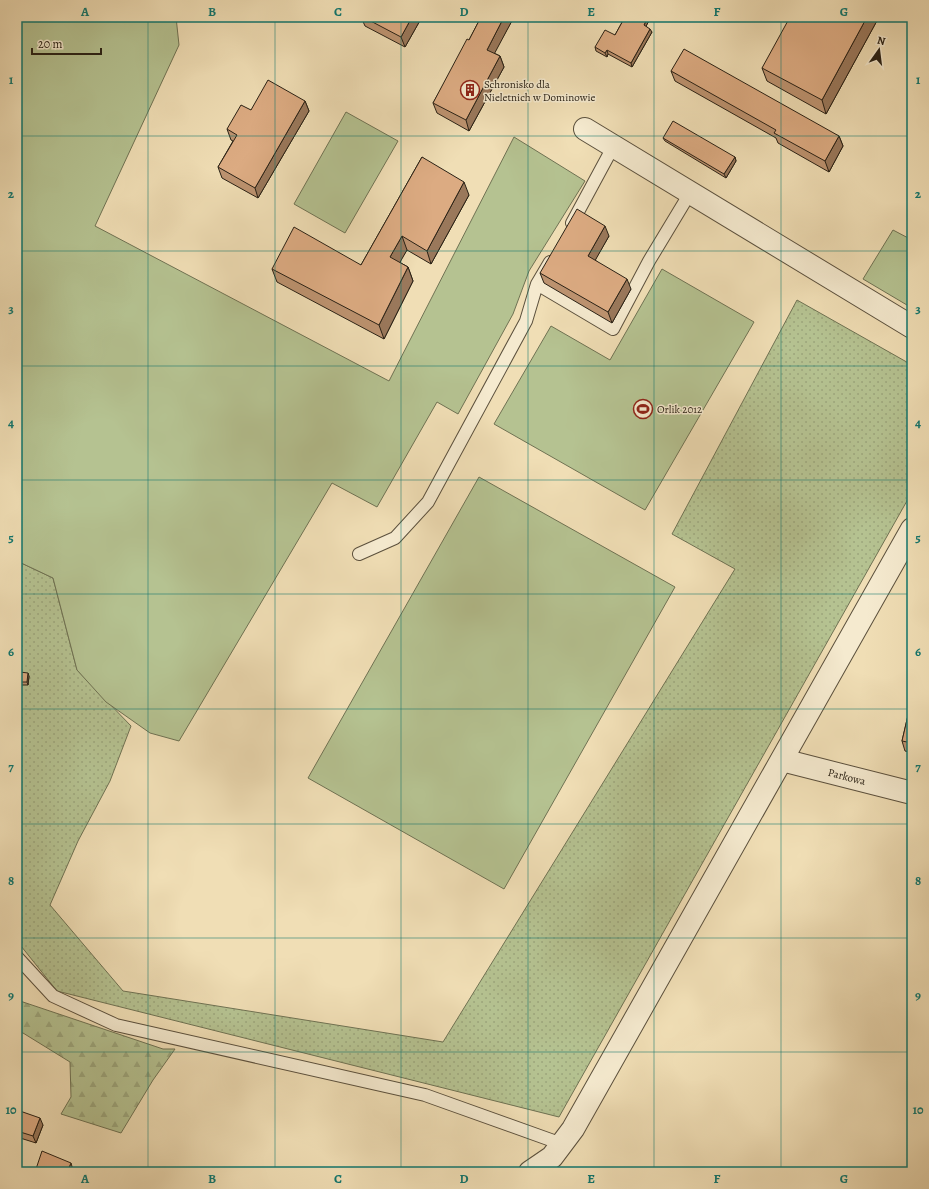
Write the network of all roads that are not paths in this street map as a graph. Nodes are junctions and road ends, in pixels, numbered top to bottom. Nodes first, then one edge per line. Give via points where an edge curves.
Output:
1 (585, 129) dead end
2 (613, 147) junction
3 (690, 193) junction
4 (568, 230) edge
5 (556, 251) edge
6 (537, 284) junction
7 (912, 327) edge
8 (912, 529) edge
9 (359, 554) dead end
10 (782, 760) junction
11 (912, 793) edge
12 (17, 957) edge
13 (562, 1144) junction
14 (530, 1172) edge

1 - 2 street
2 - 3 street
2 - 4 lane
3 - 6 lane via 649,261 613,329
3 - 7 street
5 - 6 lane
6 - 9 lane via 526,321 428,502 395,538
8 - 10 street
10 - 11 street, Parkowa
10 - 13 street via 577,1122
12 - 13 lane via 53,996 116,1025 425,1095
13 - 14 street via 552,1158

